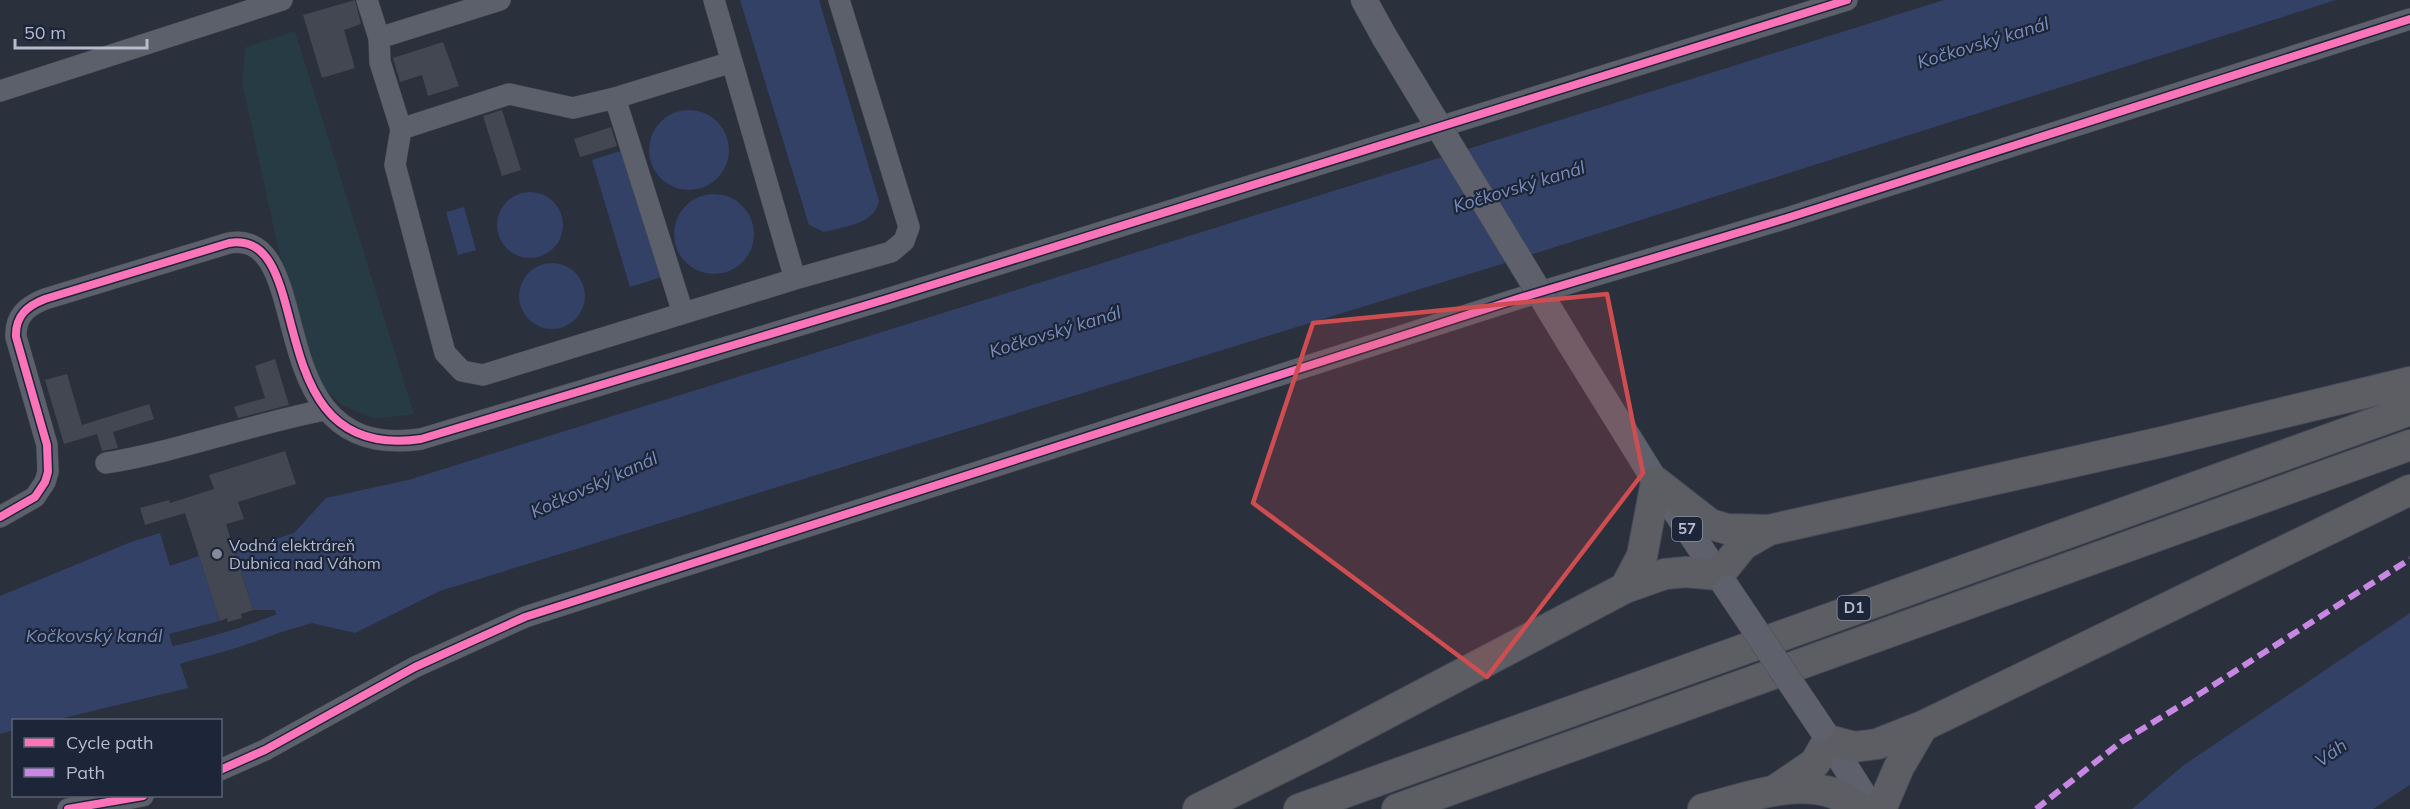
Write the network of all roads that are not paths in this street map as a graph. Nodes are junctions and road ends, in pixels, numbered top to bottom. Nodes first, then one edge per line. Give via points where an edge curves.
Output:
1 (282, 0) edge
2 (367, 0) edge
3 (500, 0) edge
4 (714, 0) edge
5 (838, 0) edge
6 (1364, 0) edge
7 (1847, 0) edge
8 (2410, 19) edge
9 (379, 38) junction
10 (732, 62) junction
11 (0, 91) edge
12 (615, 98) junction
13 (401, 129) junction
14 (795, 279) junction
15 (682, 313) junction
16 (2410, 382) edge
17 (325, 410) junction
18 (2410, 410) edge
19 (2410, 445) edge
20 (106, 463) dead end
21 (1656, 482) junction
22 (2410, 490) edge
23 (0, 516) edge
24 (1769, 530) junction
25 (1723, 582) junction
26 (1625, 588) junction
27 (1923, 726) junction
28 (1825, 734) junction
29 (222, 769) edge
30 (1774, 791) junction
31 (131, 797) edge
32 (68, 809) edge
33 (1198, 809) edge
34 (1299, 809) edge
35 (1397, 809) edge
36 (1703, 809) edge
37 (1863, 809) edge
38 (1872, 809) edge
39 (1881, 809) edge

1 - 11 street
2 - 9 street
3 - 9 street
4 - 10 street
5 - 14 street via 909,227 904,241 891,252
6 - 21 main road, 57, bridge
7 - 17 street via 442,434 408,441 382,440 347,428
8 - 29 street via 1787,218 1520,298 525,617 415,667 265,750
9 - 13 street via 380,62
10 - 12 street
10 - 14 street
12 - 13 street via 573,108 509,94
12 - 15 street
13 - 15 street via 395,165 446,353 462,371 483,375
14 - 15 street
16 - 24 highway
17 - 20 street
17 - 23 street via 306,374 276,272 267,257 251,244 229,243 45,299 24,310 16,329 47,445 48,472 35,497
18 - 34 highway, D1
19 - 35 highway, D1
21 - 24 highway via 1710,524 1727,529
21 - 25 main road, 57
21 - 26 highway via 1642,556
22 - 27 highway
24 - 25 highway via 1743,545
25 - 26 highway via 1686,572 1665,574
25 - 28 main road, 57, bridge
26 - 33 highway
27 - 28 highway via 1877,744 1854,747
27 - 39 highway
28 - 30 highway via 1815,763
28 - 38 main road, 57
30 - 36 highway
30 - 37 highway via 1810,789 1833,793
31 - 32 street

